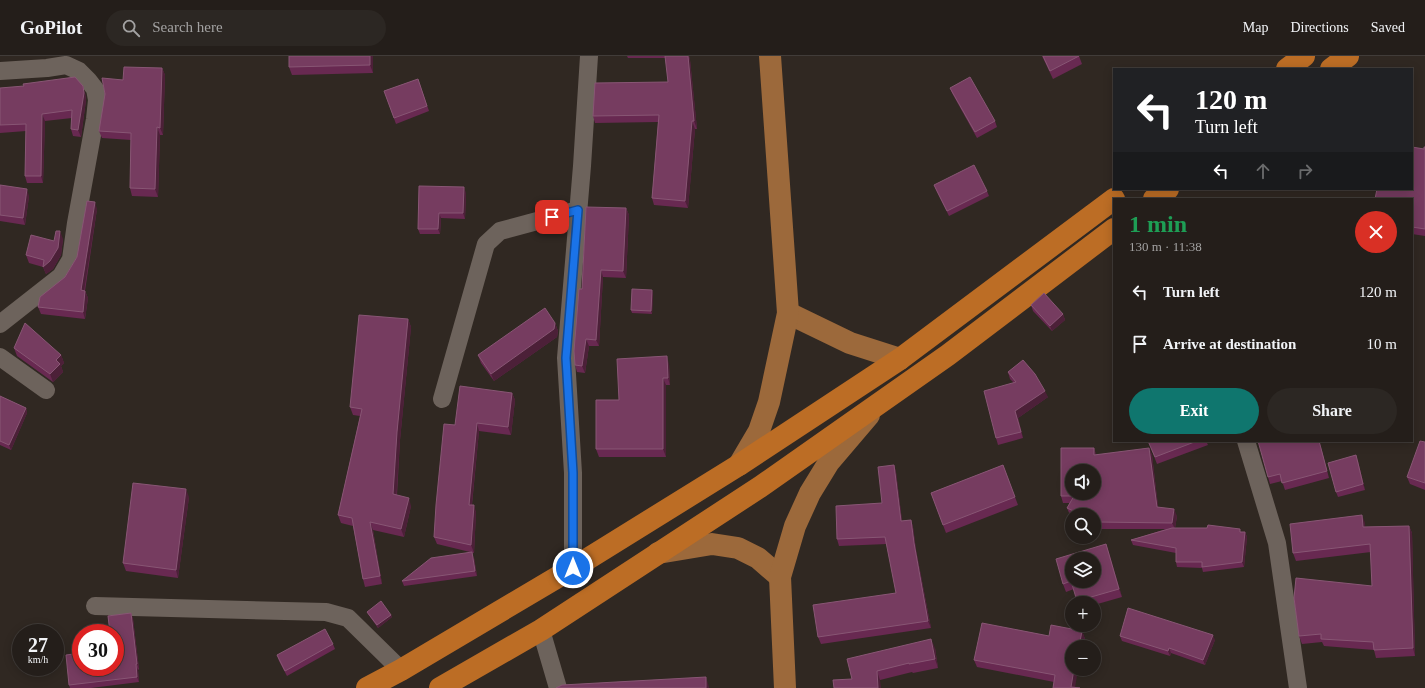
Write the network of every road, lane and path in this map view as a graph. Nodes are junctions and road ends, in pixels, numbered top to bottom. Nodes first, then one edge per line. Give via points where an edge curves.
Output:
1 (589, 56) edge
2 (770, 56) edge
3 (1304, 56) edge
4 (1348, 56) edge
5 (1288, 68) edge
6 (1332, 68) edge
7 (0, 71) edge
8 (1127, 190) edge
9 (1115, 198) edge
10 (1113, 200) edge
11 (578, 210) junction
12 (1113, 230) edge
13 (788, 313) junction
14 (0, 324) edge
15 (0, 357) edge
16 (900, 359) junction
17 (46, 390) dead end
18 (442, 399) dead end
19 (878, 405) junction
20 (1246, 442) edge
21 (739, 465) junction
22 (658, 553) junction
23 (573, 568) junction
24 (780, 577) junction
25 (95, 606) dead end
26 (541, 630) junction
27 (401, 670) junction
28 (367, 688) edge
29 (440, 688) edge
30 (558, 688) edge
31 (785, 688) edge
32 (1298, 688) edge

1 - 11 street
2 - 13 main road
3 - 5 highway
4 - 6 highway
7 - 14 street via 66,65 79,71 88,80 95,89 97,100 71,259 61,276
8 - 9 highway
10 - 16 highway
11 - 18 street via 500,231 486,244
11 - 23 street via 566,358 573,473
12 - 19 highway
13 - 16 main road via 850,343
13 - 21 main road via 769,402 759,431
15 - 17 street
16 - 21 highway
19 - 22 highway via 760,487
19 - 24 main road via 829,462 810,493 795,526
20 - 32 street via 1277,543
21 - 23 highway
22 - 24 main road via 712,544 738,548 758,558
22 - 26 highway
23 - 27 highway
24 - 31 main road
25 - 27 street via 326,612 348,618
26 - 29 highway
26 - 30 street
27 - 28 highway

